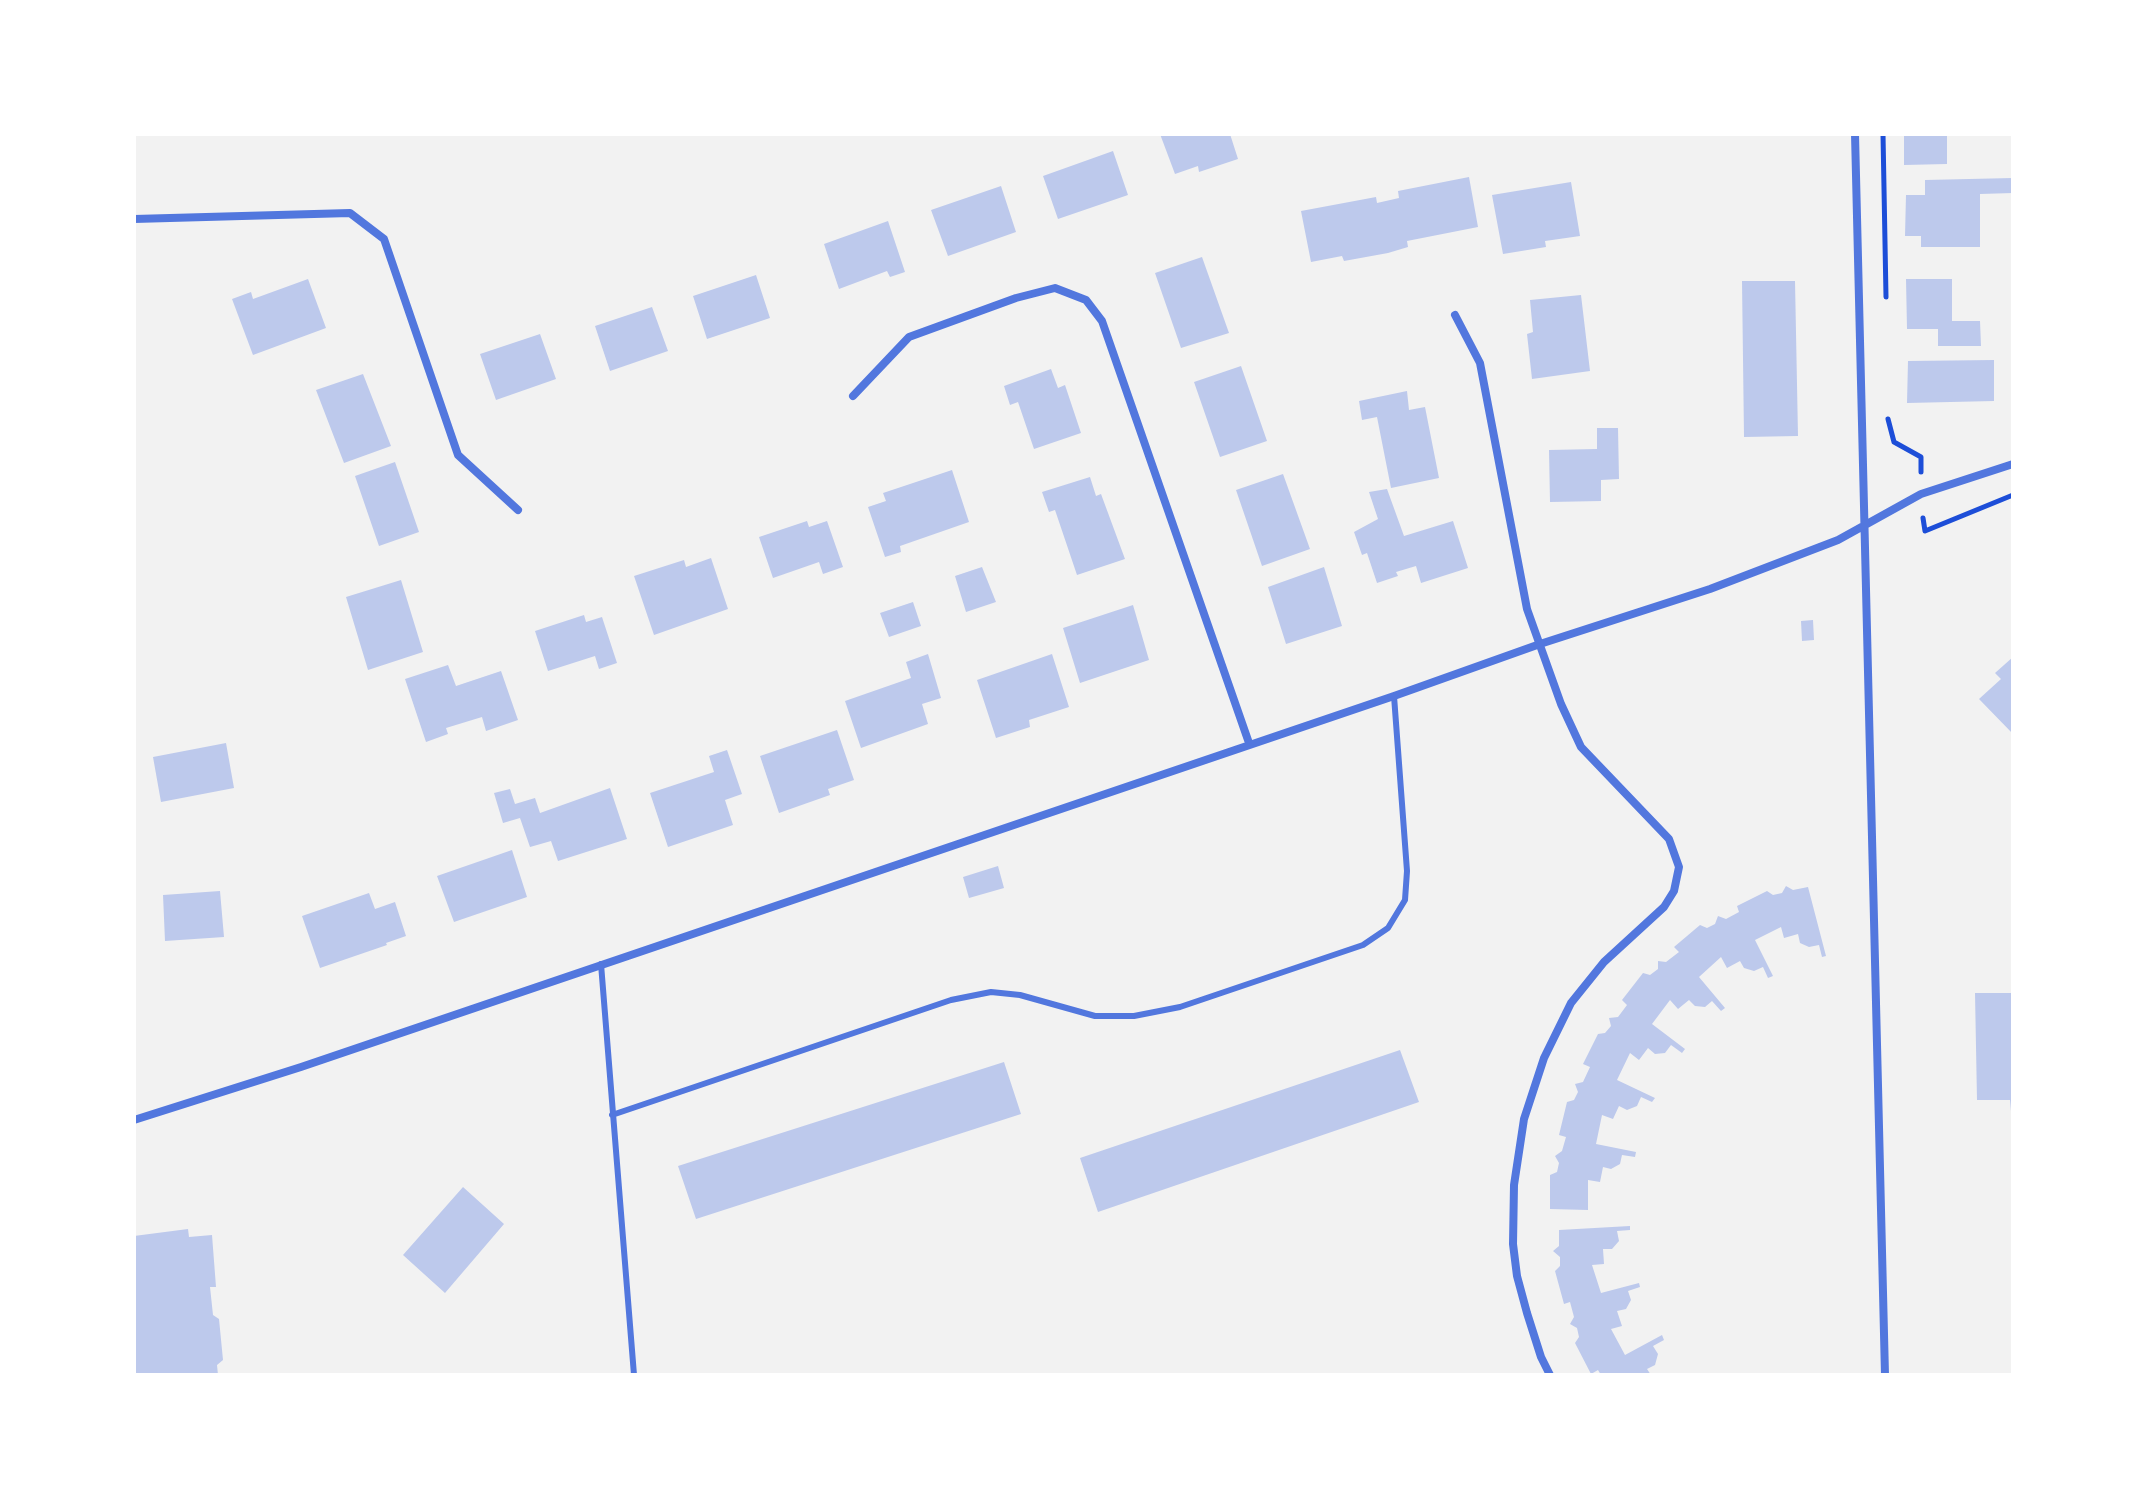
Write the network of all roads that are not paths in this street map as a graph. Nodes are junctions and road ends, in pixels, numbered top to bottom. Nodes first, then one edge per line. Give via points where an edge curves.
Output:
1 (1855, 134) edge
2 (134, 219) edge
3 (1455, 315) dead end
4 (853, 396) dead end
5 (2013, 464) edge
6 (518, 510) dead end
7 (1865, 527) junction
8 (1540, 644) junction
9 (1394, 696) junction
10 (1249, 743) junction
11 (601, 964) junction
12 (612, 1115) junction
13 (134, 1120) edge
14 (634, 1375) edge
15 (1550, 1375) edge
16 (1885, 1375) edge

1 - 7 street
2 - 6 street via 350,213 384,239 458,455
3 - 8 street via 1480,363 1527,609
4 - 10 street via 909,337 1055,288 1086,300 1102,321
5 - 7 street via 1921,494
7 - 8 street via 1710,589
7 - 16 street
8 - 9 street
8 - 15 street via 1581,747 1669,839 1679,867 1664,907 1604,962 1571,1003 1544,1058 1524,1119 1514,1185 1513,1244 1527,1313
9 - 10 street
9 - 12 lane via 1405,900 1388,928 1363,945 1180,1007 1134,1016 1095,1016 1005,993 951,1000
10 - 11 street
11 - 12 lane
11 - 13 street
12 - 14 lane

